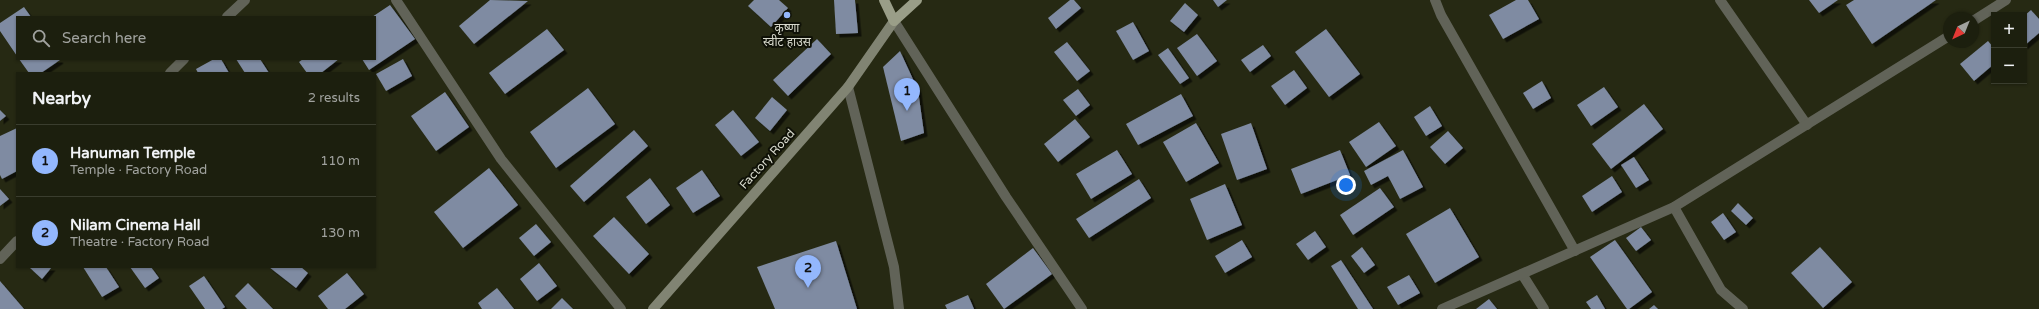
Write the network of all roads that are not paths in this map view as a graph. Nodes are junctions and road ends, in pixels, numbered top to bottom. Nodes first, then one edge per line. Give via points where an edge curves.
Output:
1 (245, 0) edge
2 (396, 0) edge
3 (884, 0) edge
4 (917, 0) edge
5 (1435, 0) edge
6 (1720, 0) edge
7 (2006, 0) edge
8 (228, 16) edge
9 (1979, 18) edge
10 (894, 21) junction
11 (1943, 40) edge
12 (183, 60) edge
13 (171, 72) edge
14 (848, 87) junction
15 (1806, 125) junction
16 (1674, 207) junction
17 (16, 242) edge
18 (1575, 251) junction
19 (0, 259) edge
20 (1522, 274) junction
21 (621, 309) edge
22 (652, 309) edge
23 (899, 309) edge
24 (1082, 309) edge
25 (1442, 309) edge
26 (1544, 309) edge
27 (1743, 309) edge

1 - 8 street
2 - 21 street via 500,159
3 - 10 main road
4 - 10 main road
5 - 18 street via 1441,15
6 - 15 street
7 - 9 street
10 - 14 main road, Factory Road
10 - 24 street via 1006,197
11 - 15 street
12 - 13 street
14 - 22 main road, Factory Road
14 - 23 street via 894,267
15 - 16 street
16 - 18 street
16 - 27 street via 1721,290
17 - 19 street
18 - 20 street
20 - 25 street
20 - 26 street

